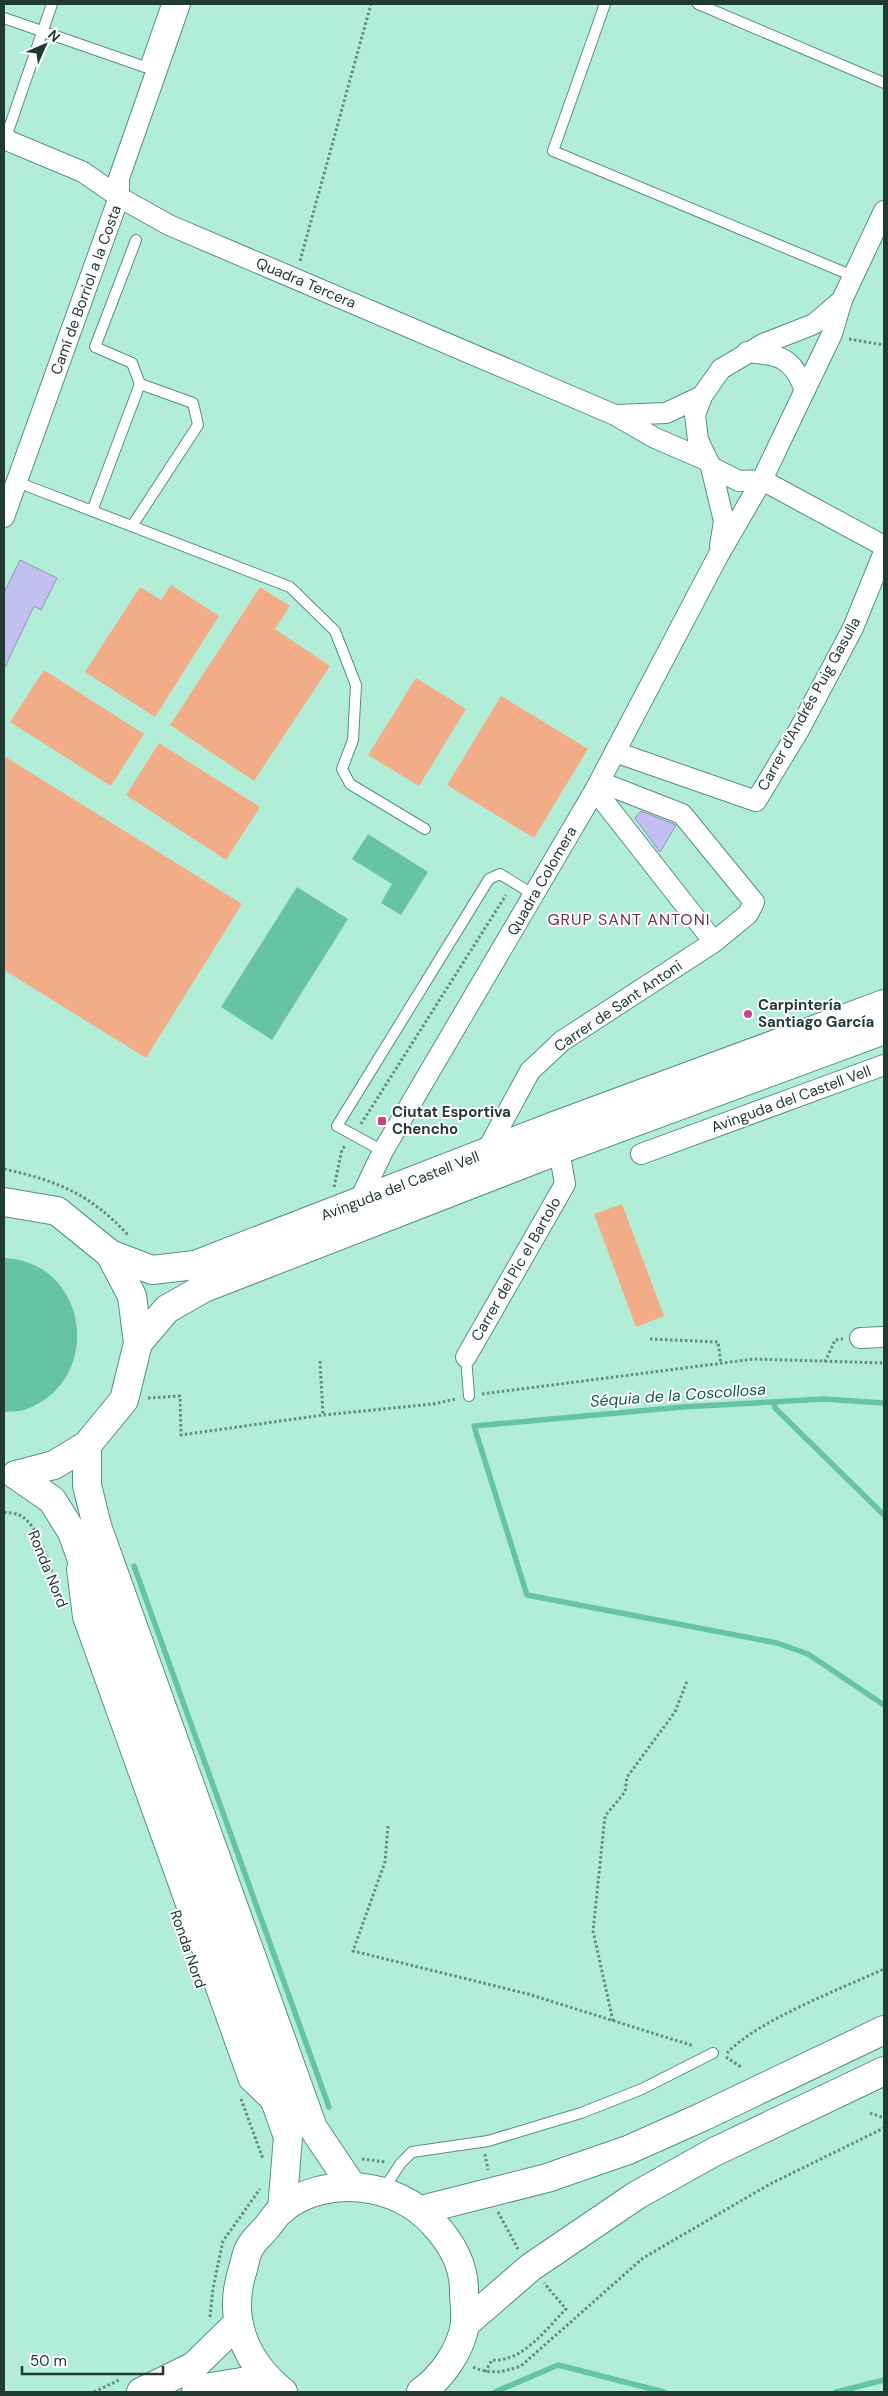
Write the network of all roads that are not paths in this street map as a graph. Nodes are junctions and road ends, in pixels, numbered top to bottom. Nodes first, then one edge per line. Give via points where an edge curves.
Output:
1 (52, 4) edge
2 (167, 4) edge
3 (180, 4) edge
4 (605, 4) edge
5 (698, 4) edge
6 (4, 18) edge
7 (43, 32) junction
8 (884, 83) edge
9 (4, 140) edge
10 (119, 197) junction
11 (884, 211) edge
12 (136, 240) dead end
13 (854, 276) junction
14 (842, 300) junction
15 (746, 352) junction
16 (140, 384) junction
17 (805, 390) junction
18 (702, 396) junction
19 (615, 415) junction
20 (709, 464) junction
21 (762, 480) junction
22 (16, 482) junction
23 (92, 511) junction
24 (4, 517) edge
25 (132, 526) junction
26 (884, 546) edge
27 (884, 552) edge
28 (718, 556) junction
29 (615, 752) junction
30 (597, 786) junction
31 (425, 829) dead end
32 (531, 893) junction
33 (714, 942) junction
34 (884, 1004) edge
35 (884, 1030) edge
36 (884, 1064) edge
37 (691, 1101) junction
38 (702, 1131) junction
39 (559, 1150) junction
40 (384, 1151) junction
41 (486, 1152) junction
42 (641, 1154) dead end
43 (4, 1202) edge
44 (359, 1202) junction
45 (121, 1246) junction
46 (884, 1337) edge
47 (860, 1338) road end
48 (138, 1343) junction
49 (466, 1357) joint
50 (469, 1396) road end
51 (87, 1445) junction
52 (10, 1475) edge
53 (884, 2030) edge
54 (712, 2053) road end
55 (884, 2071) edge
56 (352, 2186) junction
57 (383, 2191) junction
58 (282, 2210) junction
59 (422, 2210) junction
60 (238, 2324) junction
61 (465, 2324) junction
62 (274, 2385) edge
63 (429, 2389) edge
64 (141, 2392) edge
65 (196, 2392) edge

1 - 7 lane
2 - 7 lane via 145,68
3 - 10 street, Camí de Borriol a la Costa via 119,178
4 - 13 lane via 553,151
5 - 8 lane
6 - 7 lane
7 - 9 lane
9 - 10 street, Quadra Tercera via 82,172
10 - 19 street, Quadra Tercera via 169,225
10 - 22 street, Camí de Borriol a la Costa
11 - 13 street, Quadra Colomera
12 - 16 lane via 95,347 132,363
13 - 14 street, Quadra Colomera
14 - 15 street, Quadra Colomera via 814,324
14 - 17 street, Quadra Colomera via 832,334
15 - 17 street via 776,355 797,370
15 - 18 street, Quadra Colomera via 721,370
16 - 23 lane
16 - 25 lane via 193,403 198,426
17 - 21 street, Quadra Colomera
18 - 19 street, Quadra Tercera via 666,413
18 - 20 street, Quadra Colomera via 695,415 698,440
19 - 20 street, Quadra Tercera
20 - 21 street via 739,481
20 - 28 street, Quadra Colomera via 724,521
21 - 26 street
21 - 28 street, Quadra Colomera
22 - 23 lane
22 - 24 street, Camí de Borriol a la Costa
23 - 25 lane
25 - 31 lane via 290,587 335,632 356,685 353,740 342,769 350,784
27 - 29 street, Carrer d'Andrés Puig Gasulla via 853,628 799,730 756,801
28 - 29 street, Quadra Colomera
29 - 30 street, Quadra Colomera
30 - 32 street, Quadra Colomera
30 - 33 street
30 - 33 street, Carrer de Sant Antoni via 682,814 754,902 748,914
32 - 40 street, Quadra Colomera
32 - 40 lane via 500,874 489,879 337,1126
33 - 41 street, Carrer de Sant Antoni via 556,1047 530,1071
34 - 41 main road, Avinguda del Castell Vell
35 - 37 main road, Avinguda del Castell Vell
36 - 38 street, Avinguda del Castell Vell
37 - 38 street
37 - 39 main road, Avinguda del Castell Vell
38 - 42 street, Avinguda del Castell Vell
39 - 48 main road, Avinguda del Castell Vell via 204,1288 167,1309
39 - 49 street, Carrer del Pic el Bartolo via 565,1184
40 - 44 street, Quadra Colomera
41 - 44 main road, Avinguda del Castell Vell
43 - 45 main road via 57,1211
44 - 45 main road, Avinguda del Castell Vell via 195,1265 152,1270
45 - 48 main road
46 - 47 street
48 - 51 main road via 124,1400
49 - 50 lane
51 - 52 main road via 54,1465
51 - 56 main road via 87,1485 103,1543 313,2128
52 - 58 main road, Ronda Nord via 52,1500 72,1532 288,2137
53 - 59 main road via 628,2150 547,2178
54 - 57 lane via 642,2089 581,2113 488,2141 412,2152
55 - 61 main road via 714,2152 638,2195 531,2267
56 - 57 main road
56 - 58 main road via 315,2192
57 - 59 main road
58 - 60 main road via 250,2247 237,2287
59 - 61 main road via 449,2240 464,2277
60 - 62 main road via 247,2350
60 - 64 main road via 194,2366
61 - 63 main road via 452,2358
62 - 65 main road via 206,2388

